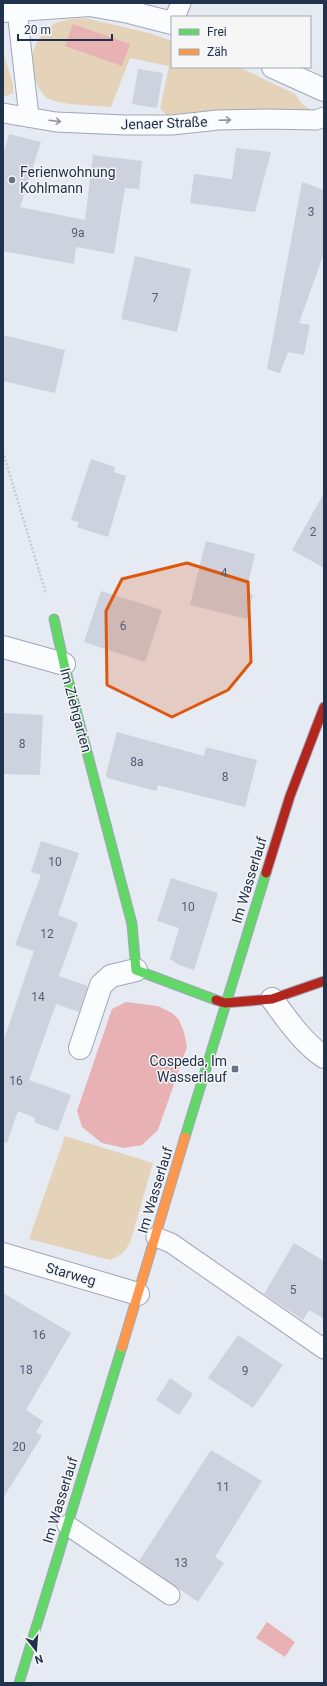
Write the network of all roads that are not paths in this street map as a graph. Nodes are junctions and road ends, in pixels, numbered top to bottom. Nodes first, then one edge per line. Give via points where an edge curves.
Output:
1 (181, 3) edge
2 (10, 10) edge
3 (175, 16) edge
4 (171, 23) edge
5 (275, 68) edge
6 (324, 90) edge
7 (3, 113) edge
8 (29, 117) junction
9 (324, 117) edge
10 (54, 619) road end
11 (3, 647) edge
12 (64, 664) junction
13 (324, 707) edge
14 (136, 970) junction
15 (324, 980) edge
16 (272, 999) junction
17 (225, 1003) junction
18 (80, 1048) dead end
19 (324, 1057) edge
20 (156, 1237) junction
21 (3, 1254) edge
22 (138, 1294) junction
23 (324, 1349) edge
24 (67, 1524) junction
25 (170, 1595) dead end
26 (19, 1683) edge

1 - 3 lane
2 - 4 street via 90,5
2 - 8 lane
5 - 6 street
7 - 8 lane, Jenaer Straße
8 -> 9 lane, Jenaer Straße via 56,122 172,125 232,120 316,120
10 - 12 street, Im Ziehgarten
11 - 12 street
12 - 14 street, Im Ziehgarten via 132,924
13 - 17 street, Im Wasserlauf via 290,796
14 - 17 street
14 - 18 street via 111,976 101,986
15 - 16 street
16 - 17 street
16 - 19 street via 297,1032
17 - 20 street, Im Wasserlauf
20 - 22 street, Im Wasserlauf
20 - 23 lane via 171,1243
21 - 22 street, Starweg
22 - 24 street, Im Wasserlauf
24 - 25 lane
24 - 26 street, Im Wasserlauf

